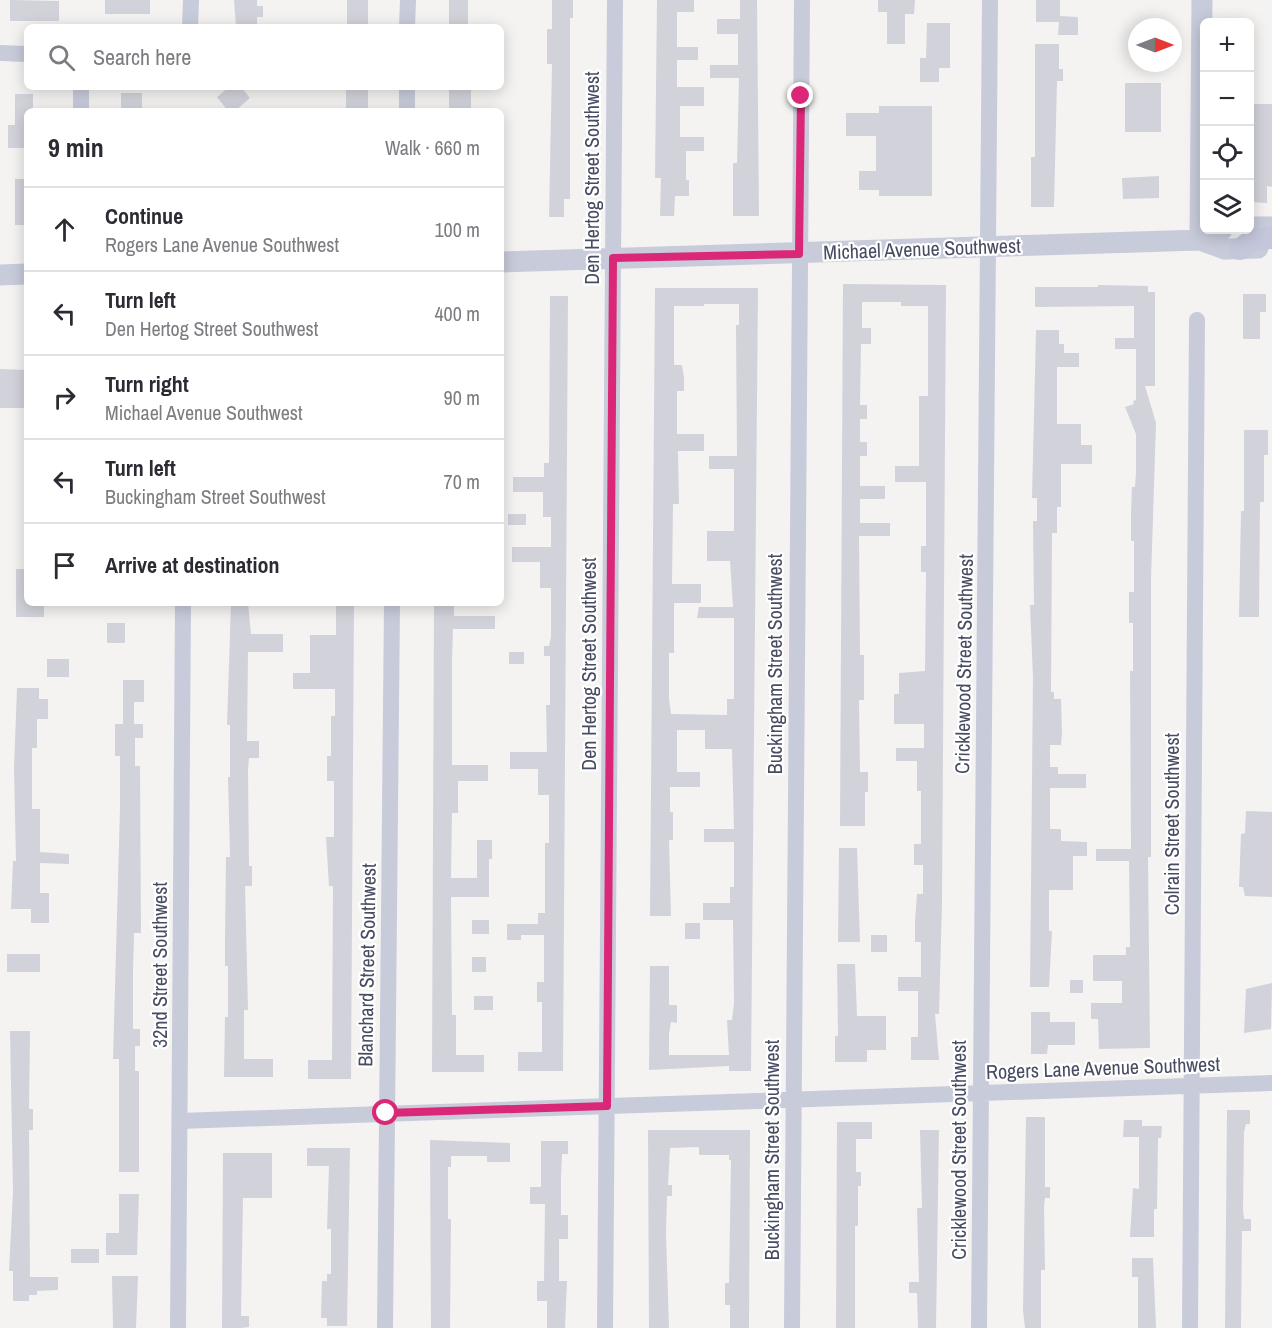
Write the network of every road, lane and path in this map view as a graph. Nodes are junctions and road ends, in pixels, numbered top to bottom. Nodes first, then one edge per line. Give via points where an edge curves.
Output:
1 (191, 0) edge
2 (408, 0) edge
3 (615, 0) edge
4 (802, 0) edge
5 (990, 0) edge
6 (1202, 0) edge
7 (190, 24) edge
8 (407, 24) edge
9 (0, 53) edge
10 (24, 54) edge
11 (81, 90) edge
12 (407, 90) edge
13 (81, 108) edge
14 (407, 108) edge
15 (1254, 227) edge
16 (1272, 227) edge
17 (1213, 234) edge
18 (1272, 238) edge
19 (1200, 240) junction
20 (989, 246) junction
21 (1272, 248) edge
22 (1240, 249) junction
23 (799, 254) junction
24 (613, 258) junction
25 (504, 262) edge
26 (24, 274) edge
27 (0, 275) edge
28 (1197, 320) dead end
29 (183, 606) edge
30 (392, 606) edge
31 (1272, 1083) edge
32 (1192, 1086) junction
33 (980, 1093) junction
34 (794, 1101) junction
35 (607, 1106) junction
36 (386, 1113) junction
37 (180, 1121) junction
38 (178, 1328) edge
39 (385, 1328) edge
40 (605, 1328) edge
41 (792, 1328) edge
42 (979, 1328) edge
43 (1190, 1328) edge

1 - 7 street
2 - 8 street
3 - 24 street, Den Hertog Street Southwest
4 - 23 street, Buckingham Street Southwest
5 - 20 street, Cricklewood Street Southwest
6 - 19 street
9 - 10 street
11 - 13 street
12 - 14 street
15 - 16 street
17 - 19 street, Michael Avenue Southwest
18 - 22 main road via 1254,239
19 - 20 street, Michael Avenue Southwest
19 - 22 street, Michael Avenue Southwest via 1225,249
20 - 23 street, Michael Avenue Southwest
20 - 33 street, Cricklewood Street Southwest
21 - 22 street, Michael Avenue Southwest
23 - 24 street, Michael Avenue Southwest
23 - 34 street, Buckingham Street Southwest
24 - 25 street, Michael Avenue Southwest
24 - 35 street, Den Hertog Street Southwest
26 - 27 street
28 - 32 street, Colrain Street Southwest
29 - 37 street, 32nd Street Southwest
30 - 36 street, Blanchard Street Southwest
31 - 32 street, Rogers Lane Avenue Southwest
32 - 33 street, Rogers Lane Avenue Southwest
32 - 43 street, Colrain Street Southwest
33 - 34 street, Rogers Lane Avenue Southwest
33 - 42 street, Cricklewood Street Southwest
34 - 35 street, Rogers Lane Avenue Southwest
34 - 41 street, Buckingham Street Southwest
35 - 36 street, Rogers Lane Avenue Southwest
35 - 40 street, Den Hertog Street Southwest
36 - 37 street, Rogers Lane Avenue Southwest
36 - 39 street, Blanchard Street Southwest
37 - 38 street, 32nd Street Southwest

